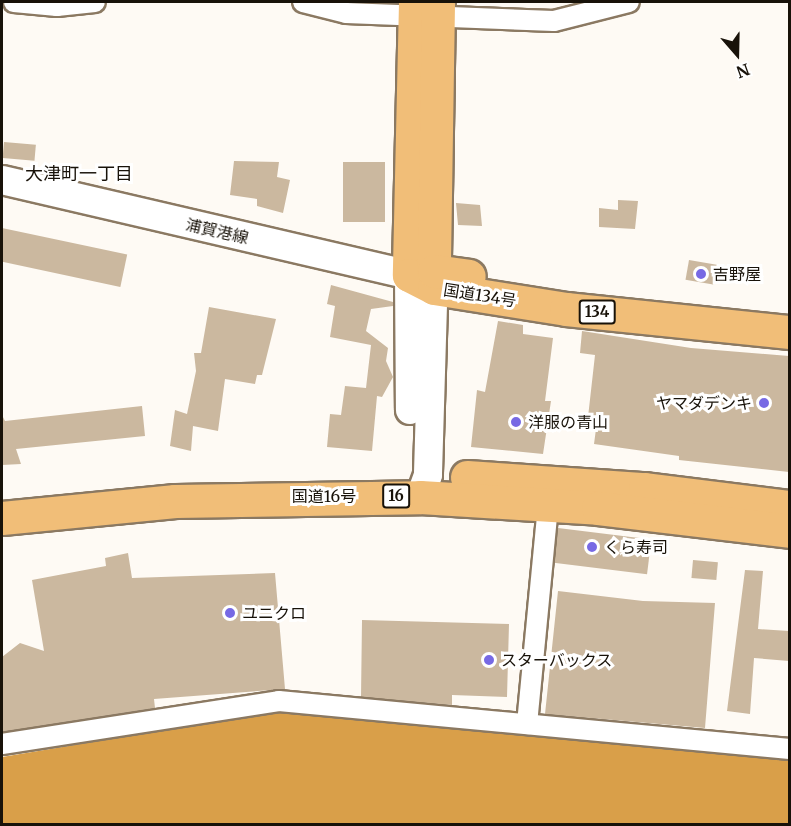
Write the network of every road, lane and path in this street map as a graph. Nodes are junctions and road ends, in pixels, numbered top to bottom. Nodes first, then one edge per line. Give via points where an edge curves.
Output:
1 (14, 2) edge
2 (95, 2) edge
3 (303, 2) edge
4 (629, 2) edge
5 (427, 9) edge
6 (2, 180) edge
7 (426, 278) junction
8 (789, 312) edge
9 (789, 332) edge
10 (419, 482) junction
11 (2, 495) edge
12 (548, 504) junction
13 (789, 507) edge
14 (2, 518) edge
15 (789, 531) edge
16 (527, 724) junction
17 (2, 744) edge
18 (789, 749) edge

1 - 2 street via 57,6
3 - 5 street via 346,13
4 - 5 street via 554,21
5 - 7 highway
6 - 7 main road, 浦賀港線
7 - 8 highway, 国道134号 / 134
7 - 9 highway, 国道134号 / 134 via 566,309
7 - 10 main road
10 - 11 highway, 国道16号 / 16 via 188,478
10 - 12 highway, 国道16号 / 16
10 - 13 highway, 国道16号 / 16 via 583,483
10 - 14 highway, 国道16号 / 16
12 - 15 highway, 国道16号 / 16
12 - 16 street
16 - 17 street via 279,701
16 - 18 street

